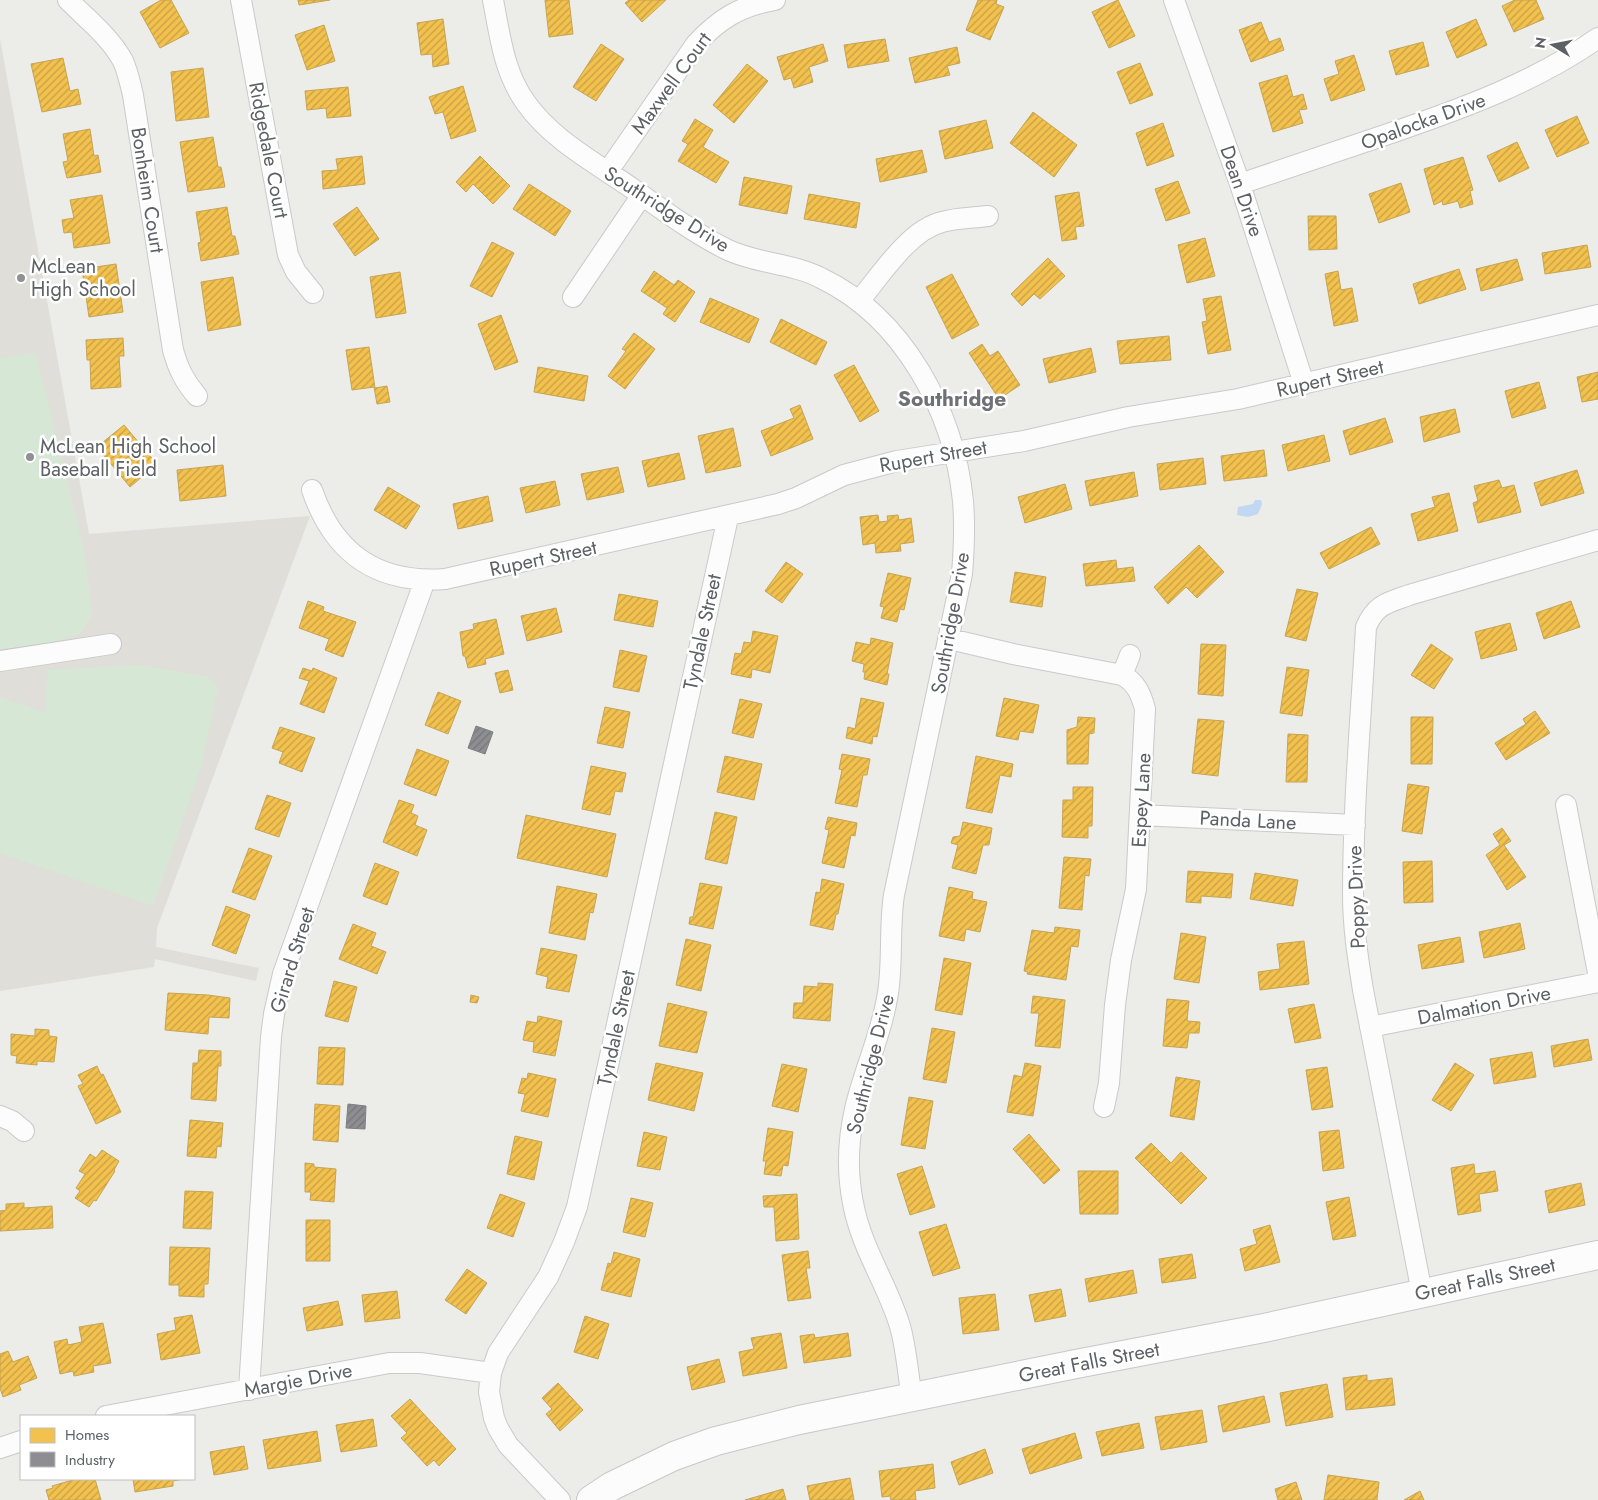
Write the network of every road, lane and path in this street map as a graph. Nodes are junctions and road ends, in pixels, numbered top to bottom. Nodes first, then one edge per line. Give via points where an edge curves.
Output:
1 (68, 0) edge
2 (241, 0) edge
3 (493, 0) edge
4 (775, 0) edge
5 (1174, 0) edge
6 (1598, 38) edge
7 (608, 172) junction
8 (1240, 184) junction
9 (642, 195) junction
10 (988, 216) dead end
11 (313, 293) dead end
12 (573, 297) dead end
13 (860, 301) junction
14 (1598, 315) edge
15 (1304, 384) junction
16 (197, 396) dead end
17 (954, 452) junction
18 (312, 490) dead end
19 (728, 517) junction
20 (1598, 540) edge
21 (425, 580) junction
22 (950, 639) junction
23 (111, 644) dead end
24 (1130, 655) dead end
25 (0, 661) edge
26 (1122, 675) junction
27 (1566, 805) dead end
28 (1140, 815) junction
29 (1355, 826) junction
30 (1598, 973) edge
31 (1598, 982) edge
32 (1370, 1027) junction
33 (1104, 1108) dead end
34 (0, 1116) edge
35 (24, 1131) dead end
36 (1598, 1255) edge
37 (1422, 1293) junction
38 (492, 1373) junction
39 (249, 1390) junction
40 (912, 1398) junction
41 (112, 1415) edge
42 (20, 1441) edge
43 (0, 1448) edge
44 (560, 1500) edge
45 (590, 1500) edge

1 - 16 street, Bonheim Court via 114,48 128,75 173,350 185,382
2 - 11 street, Ridgedale Court via 288,255 296,272
3 - 7 street, Southridge Drive via 504,56 512,80 526,103 561,139
4 - 7 street, Maxwell Court via 747,6 710,28
5 - 8 street, Dean Drive
6 - 8 street, Opalocka Drive via 1548,70 1497,94
7 - 9 street, Southridge Drive
8 - 15 street, Dean Drive
9 - 12 street
9 - 13 street, Southridge Drive via 729,250 793,266 820,277
10 - 13 street via 942,221 926,228 911,238
13 - 17 street, Southridge Drive via 886,325 908,353 931,393
14 - 15 street, Rupert Street
15 - 17 street, Rupert Street
17 - 19 street, Rupert Street via 858,470 796,498
17 - 22 street, Southridge Drive via 965,538
18 - 21 street, Rupert Street via 319,511 344,547 383,572
19 - 21 street, Rupert Street via 445,579
19 - 38 street, Tyndale Street via 577,1207 549,1274 498,1354
20 - 29 street, Poppy Drive via 1409,595 1381,605 1372,615 1366,627
21 - 39 street, Girard Street via 283,974 274,1014
22 - 26 street
22 - 40 street, Southridge Drive via 894,897 888,993 881,1030 856,1108 850,1141 853,1203 870,1259 900,1325
23 - 25 street
24 - 26 street
26 - 28 street, Espey Lane via 1142,695 1145,709
27 - 30 street
28 - 29 street, Panda Lane
28 - 33 street, Espey Lane via 1136,889 1121,960
29 - 32 street, Poppy Drive via 1353,896 1356,944
31 - 32 street, Dalmation Drive
32 - 37 street, Poppy Drive
34 - 35 street
36 - 37 main road, Great Falls Street
37 - 40 main road, Great Falls Street
38 - 39 street, Margie Drive via 420,1363 389,1363
38 - 44 street, Tyndale Street via 489,1392 498,1428 508,1445
39 - 41 street, Margie Drive
40 - 45 main road, Great Falls Street via 799,1420 716,1441 643,1470
42 - 43 street

